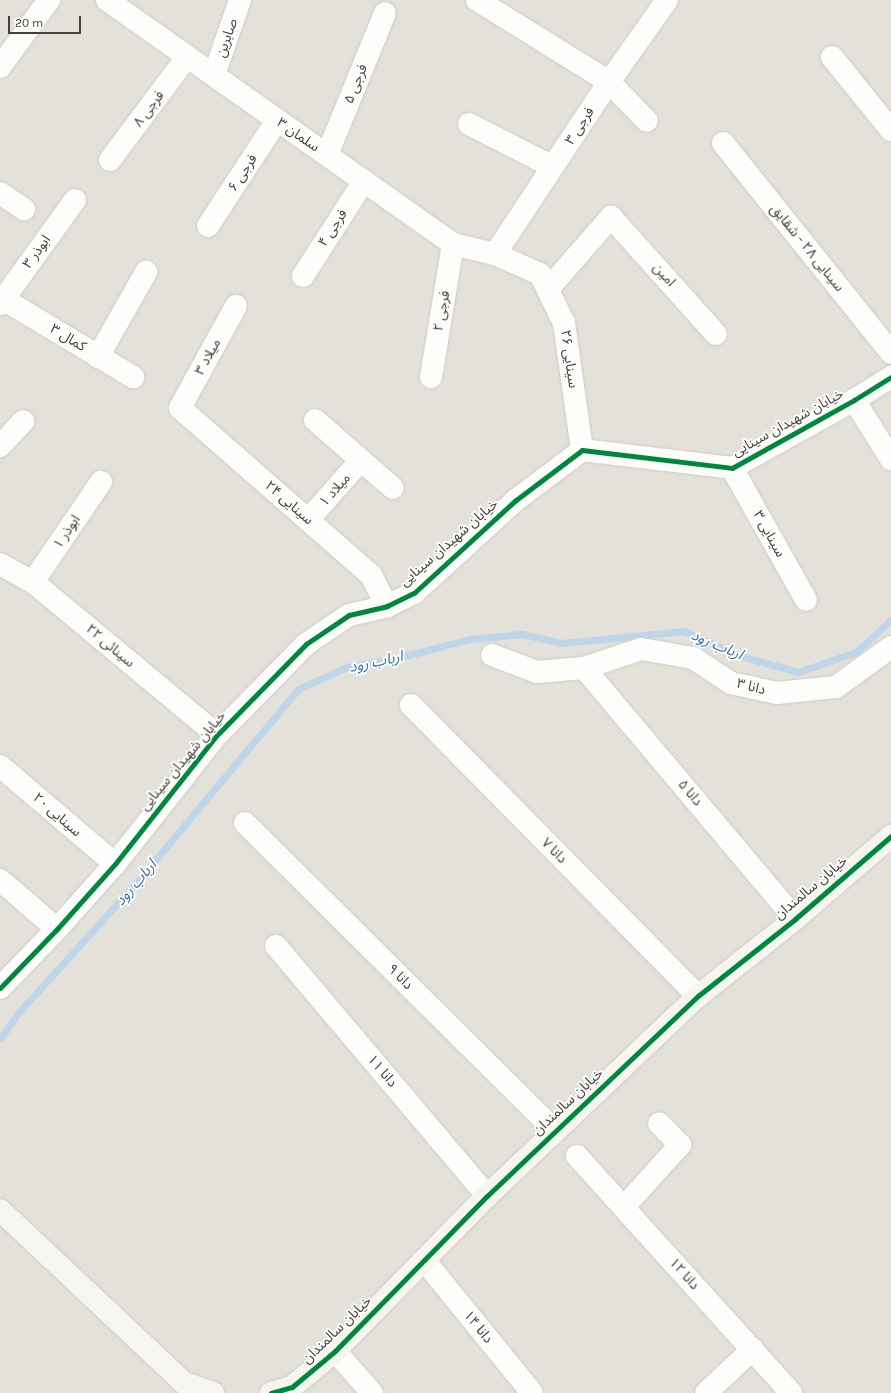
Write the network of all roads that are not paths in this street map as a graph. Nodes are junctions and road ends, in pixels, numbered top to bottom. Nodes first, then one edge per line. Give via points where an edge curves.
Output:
1 (49, 0) edge
2 (107, 0) edge
3 (240, 0) edge
4 (477, 0) edge
5 (667, 0) edge
6 (384, 13) dead end
7 (187, 57) junction
8 (832, 57) dead end
9 (0, 67) edge
10 (214, 76) junction
11 (609, 82) junction
12 (277, 120) junction
13 (647, 121) dead end
14 (470, 124) dead end
15 (891, 130) edge
16 (723, 143) dead end
17 (327, 155) junction
18 (110, 160) dead end
19 (553, 167) junction
20 (364, 181) junction
21 (0, 193) edge
22 (75, 200) dead end
23 (24, 209) dead end
24 (208, 226) dead end
25 (453, 244) junction
26 (495, 254) junction
27 (146, 272) dead end
28 (303, 276) dead end
29 (548, 289) junction
30 (2, 302) edge
31 (236, 306) dead end
32 (716, 334) dead end
33 (891, 353) edge
34 (98, 356) junction
35 (133, 377) dead end
36 (431, 377) dead end
37 (891, 377) edge
38 (854, 400) junction
39 (180, 408) joint
40 (315, 420) dead end
41 (23, 421) dead end
42 (0, 446) edge
43 (582, 450) junction
44 (891, 459) edge
45 (361, 460) junction
46 (732, 468) junction
47 (101, 482) dead end
48 (393, 488) dead end
49 (308, 520) junction
50 (0, 564) edge
51 (33, 582) junction
52 (806, 600) dead end
53 (387, 606) junction
54 (891, 647) edge
55 (492, 655) dead end
56 (584, 668) junction
57 (411, 705) dead end
58 (216, 735) junction
59 (0, 766) edge
60 (245, 823) dead end
61 (891, 836) edge
62 (115, 864) junction
63 (0, 880) edge
64 (795, 919) junction
65 (57, 929) junction
66 (276, 946) dead end
67 (0, 988) edge
68 (698, 996) junction
69 (659, 1123) dead end
70 (555, 1131) junction
71 (577, 1156) dead end
72 (487, 1196) junction
73 (624, 1207) junction
74 (0, 1210) edge
75 (424, 1260) junction
76 (753, 1349) junction
77 (335, 1351) junction
78 (213, 1393) edge
79 (271, 1393) edge
80 (372, 1393) edge
81 (532, 1393) edge
82 (706, 1393) edge
83 (791, 1393) edge

1 - 9 street
2 - 7 street, سلمان ۳
3 - 10 street, صابرین
4 - 11 street
5 - 11 street, فرجی ۳
6 - 17 street, فرجی ۵
7 - 10 street, سلمان ۳
7 - 18 street, فرجی ۸
8 - 15 street
10 - 12 street, سلمان ۳
11 - 13 street
11 - 19 street, فرجی ۳
12 - 17 street, سلمان ۳
12 - 24 street, فرجی ۶
14 - 19 street
16 - 33 street, سینایی ۲۸ - شقایق
17 - 20 street, سلمان ۳
19 - 26 street, فرجی ۳
20 - 25 street, سلمان ۳
20 - 28 street, فرجی ۴
21 - 23 street
22 - 30 street, ابوذر ۳
25 - 26 street, سلمان ۳
25 - 36 street, فرجی ۲
26 - 29 street, سینایی ۲۶ via 540,274
27 - 34 street
29 - 32 street, امین via 611,217
29 - 43 street, سینایی ۲۶ via 564,323
30 - 34 street, کمال ۳
31 - 39 street, میلاد ۳
34 - 35 street, کمال ۳
37 - 38 street, خیابان شهیدان سینایی
38 - 44 street
38 - 46 street, خیابان شهیدان سینایی
39 - 49 street, سینایی ۲۴
40 - 45 street
41 - 42 street
43 - 46 street, خیابان شهیدان سینایی
43 - 53 street, خیابان شهیدان سینایی via 516,500 414,593
45 - 48 street
45 - 49 street, میلاد ۱
46 - 52 street, سینایی ۳
47 - 51 street, ابوذر ۱
49 - 53 street, سینایی ۲۴ via 371,575
50 - 51 street, سینائی ۲۲
51 - 58 street, سینائی ۲۲
53 - 58 street, خیابان شهیدان سینایی via 349,615 306,644
54 - 56 street, دانا ۳ via 836,687 777,693 731,683 693,658 642,648
55 - 56 street, دانا ۳ via 537,672
56 - 64 street, دانا ۵
57 - 68 street, دانا ۷
58 - 62 street, خیابان شهیدان سینایی
59 - 62 street, سینایی ۲۰
60 - 70 street, دانا ۹
61 - 64 street, خیابان سالمندان
62 - 65 street, خیابان شهیدان سینایی
63 - 65 street
64 - 68 street, خیابان سالمندان
65 - 67 street, خیابان شهیدان سینایی
66 - 72 street, دانا ۱۱
68 - 70 street, خیابان سالمندان
69 - 73 street via 680,1145
70 - 72 street, خیابان سالمندان
71 - 73 street, دانا ۱۲
72 - 75 street, خیابان سالمندان
73 - 76 street, دانا ۱۲
74 - 78 street via 184,1384
75 - 77 street, خیابان سالمندان
75 - 81 street, دانا ۱۴
76 - 82 street
76 - 83 street, دانا ۱۲
77 - 79 street, خیابان سالمندان via 292,1387
77 - 80 street

